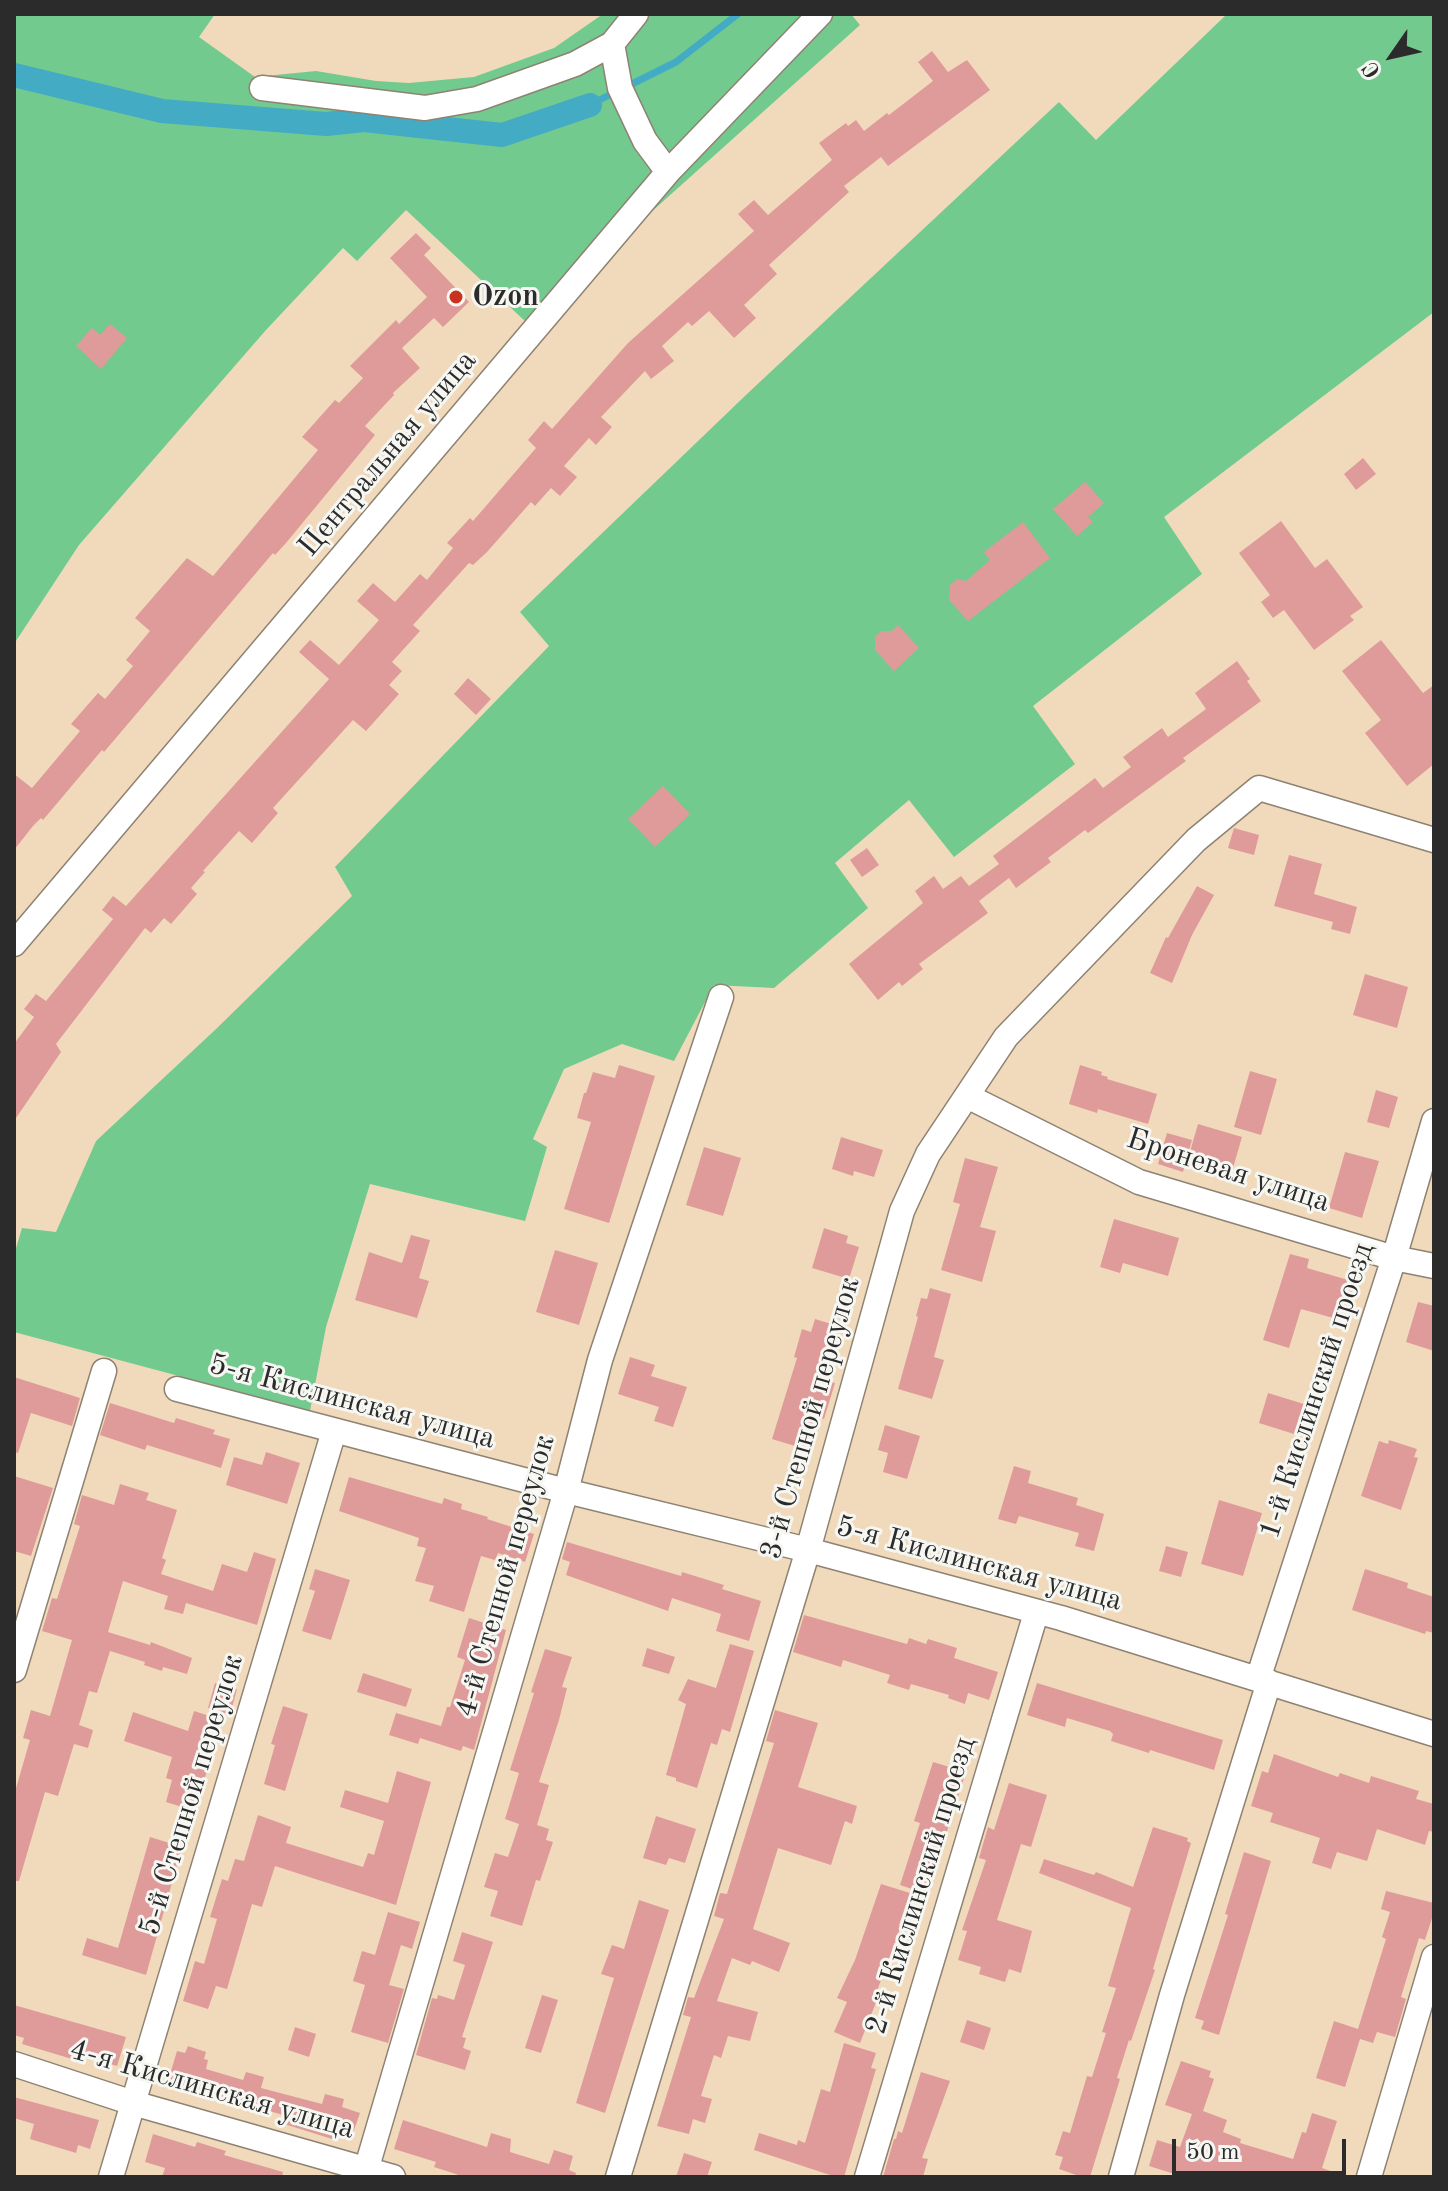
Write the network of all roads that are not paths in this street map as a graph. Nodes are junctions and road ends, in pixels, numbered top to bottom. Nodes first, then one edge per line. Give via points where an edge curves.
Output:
1 (636, 14) edge
2 (820, 14) edge
3 (612, 44) junction
4 (262, 88) dead end
5 (668, 172) junction
6 (1434, 840) edge
7 (14, 944) edge
8 (721, 997) dead end
9 (967, 1096) junction
10 (1434, 1121) edge
11 (1394, 1258) junction
12 (1434, 1266) edge
13 (104, 1371) dead end
14 (177, 1389) dead end
15 (334, 1431) junction
16 (566, 1491) junction
17 (808, 1550) junction
18 (1036, 1613) junction
19 (14, 1670) edge
20 (1263, 1681) junction
21 (1434, 1734) edge
22 (1434, 1957) edge
23 (14, 2064) edge
24 (133, 2103) junction
25 (365, 2173) edge
26 (111, 2177) edge
27 (393, 2177) edge
28 (618, 2177) edge
29 (867, 2177) edge
30 (1121, 2177) edge
31 (1369, 2177) edge

1 - 3 street
2 - 5 street, Центральная улица
3 - 4 street via 575,64 477,99 425,108
3 - 5 street via 620,88 645,141
5 - 7 street, Центральная улица
6 - 9 street, 3-й Степной переулок via 1259,788 1196,840 1107,929 1006,1037
8 - 16 street, 4-й Степной переулок via 600,1360
9 - 11 street, Броневая улица via 1139,1182
9 - 17 street, 3-й Степной переулок via 928,1154 902,1211
10 - 11 street, 1-й Кислинский проезд
11 - 12 street, Броневая улица
11 - 20 street, 1-й Кислинский проезд
13 - 19 street
14 - 15 street, 5-я Кислинская улица
15 - 16 street, 5-я Кислинская улица
15 - 24 street, 5-й Степной переулок
16 - 17 street, 5-я Кислинская улица
16 - 25 street, 4-й Степной переулок
17 - 18 street, 5-я Кислинская улица
17 - 28 street, 3-й Степной переулок
18 - 20 street, 5-я Кислинская улица
18 - 29 street, 2-й Кислинский проезд
20 - 21 street, 5-я Кислинская улица
20 - 30 street, 1-й Кислинский проезд
22 - 31 street
23 - 24 street, 4-я Кислинская улица
24 - 25 street, 4-я Кислинская улица
24 - 26 street, 5-й Степной переулок
25 - 27 street, 4-я Кислинская улица

